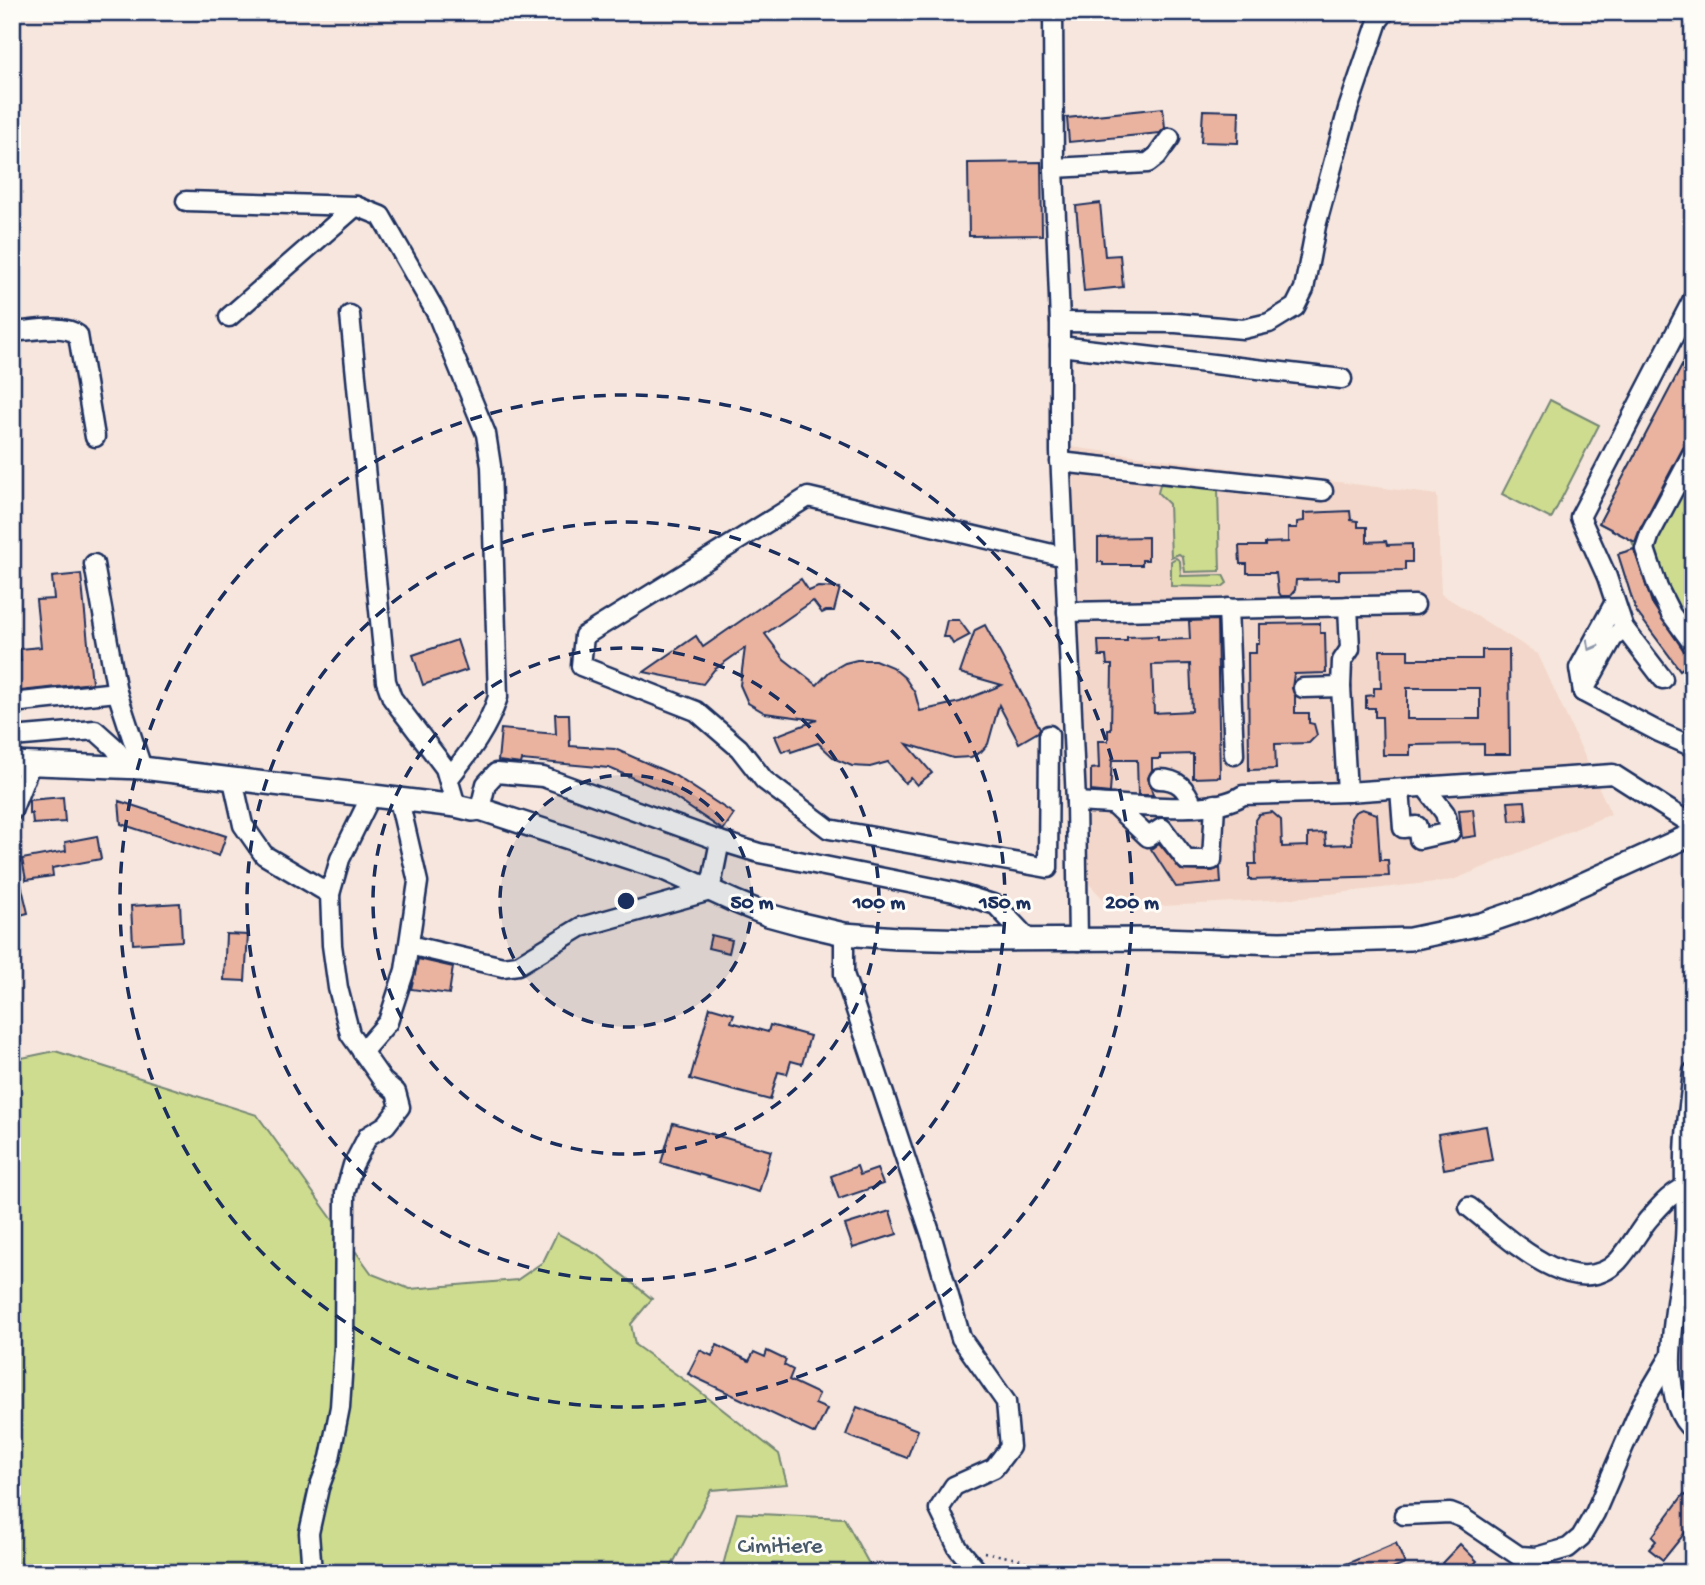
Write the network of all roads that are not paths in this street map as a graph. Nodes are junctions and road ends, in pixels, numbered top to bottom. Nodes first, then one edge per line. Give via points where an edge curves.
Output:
1 (1054, 12) edge
2 (1385, 12) edge
3 (1170, 138) dead end
4 (1054, 168) junction
5 (186, 201) dead end
6 (356, 206) junction
7 (1693, 299) edge
8 (350, 315) dead end
9 (229, 317) dead end
10 (1060, 322) junction
11 (12, 332) edge
12 (1060, 346) junction
13 (1342, 379) dead end
14 (95, 437) dead end
15 (1693, 453) edge
16 (1060, 462) junction
17 (1323, 491) dead end
18 (1065, 557) junction
19 (94, 564) dead end
20 (1615, 603) junction
21 (1415, 605) dead end
22 (1348, 606) junction
23 (1228, 608) junction
24 (1067, 612) junction
25 (1625, 628) junction
26 (1693, 644) edge
27 (1663, 678) dead end
28 (1341, 687) junction
29 (1303, 688) dead end
30 (117, 692) junction
31 (1583, 692) junction
32 (12, 704) edge
33 (1049, 735) dead end
34 (12, 737) edge
35 (1693, 747) edge
36 (1234, 755) dead end
37 (21, 763) edge
38 (135, 767) junction
39 (449, 778) junction
40 (1159, 779) dead end
41 (233, 780) junction
42 (1347, 787) junction
43 (1425, 787) junction
44 (1400, 789) junction
45 (371, 796) junction
46 (399, 800) junction
47 (1076, 802) junction
48 (1113, 804) junction
49 (1215, 804) junction
50 (456, 806) junction
51 (1193, 806) junction
52 (480, 809) junction
53 (12, 811) edge
54 (1693, 825) edge
55 (1693, 834) edge
56 (720, 841) junction
57 (710, 891) junction
58 (330, 894) junction
59 (844, 934) junction
60 (1028, 939) junction
61 (1078, 941) junction
62 (409, 945) junction
63 (362, 1052) junction
64 (1693, 1072) edge
65 (1689, 1185) edge
66 (1469, 1207) dead end
67 (1670, 1357) junction
68 (1693, 1430) edge
69 (1404, 1515) dead end
70 (312, 1573) edge
71 (979, 1573) edge

1 - 4 street
2 - 10 street via 1348,109 1304,289 1295,307 1269,323 1243,329
3 - 4 street via 1148,163
4 - 10 street
5 - 6 street
6 - 9 street
6 - 39 street via 381,216 436,314 485,434 491,466 498,697 476,744
7 - 20 street via 1580,517
8 - 39 street via 386,681 391,698
10 - 12 street
11 - 14 street via 60,330 78,335
12 - 13 street
12 - 16 street
15 - 26 street via 1645,549 1664,601
16 - 17 street
16 - 18 street
18 - 24 street
18 - 33 street via 808,497 584,636 581,666 696,710 739,748 764,780 829,829 1048,867
19 - 30 street
20 - 25 street
20 -> 31 street via 1579,668
21 - 22 street
22 - 23 street
22 - 28 street via 1350,649 1342,661
23 - 24 street
23 - 36 street
24 - 47 street
25 - 27 street
25 - 31 street via 1613,638
28 - 29 street
28 - 42 street
30 - 32 street
30 - 38 street
31 - 35 street
34 - 38 street via 95,730
37 - 38 main road
37 - 53 street
38 - 41 main road
39 - 50 street
40 - 51 street via 1178,783
41 - 45 main road
41 - 58 street via 243,825 264,855
42 - 44 street
42 - 49 street via 1243,795 1234,802
43 - 44 street
43 - 44 street via 1445,813 1450,832 1419,839 1417,826 1403,828
43 - 54 street via 1613,774
45 - 46 main road
45 - 58 street via 340,859
46 - 50 main road
46 - 62 street via 418,882
47 - 48 street
47 - 61 street
48 - 49 street via 1148,837 1162,828 1186,860 1212,860
48 - 51 street
49 - 51 street
50 - 52 main road
52 - 56 street via 486,784 496,773 543,777
52 - 57 main road via 666,870
55 - 61 main road via 1534,906 1481,924 1410,939
56 - 57 street
56 - 60 street via 996,905
57 - 59 main road via 768,915
57 - 62 street via 581,927 518,965 503,967
58 - 63 street via 338,988 350,1034
59 - 60 main road
59 - 71 street via 844,974 921,1202 961,1338 1006,1402 1010,1447 994,1468 954,1486 939,1509 958,1548
60 - 61 main road
62 - 63 street via 388,1022
63 - 70 street via 396,1092 400,1107 386,1125 368,1136 345,1193 340,1407 309,1533
64 - 65 street via 1685,1155
65 - 66 street via 1654,1213 1618,1261 1604,1271 1585,1275 1544,1265
65 - 67 street
67 - 68 street via 1674,1399
67 - 69 street via 1642,1405 1595,1513 1581,1538 1567,1548 1518,1556 1450,1513

